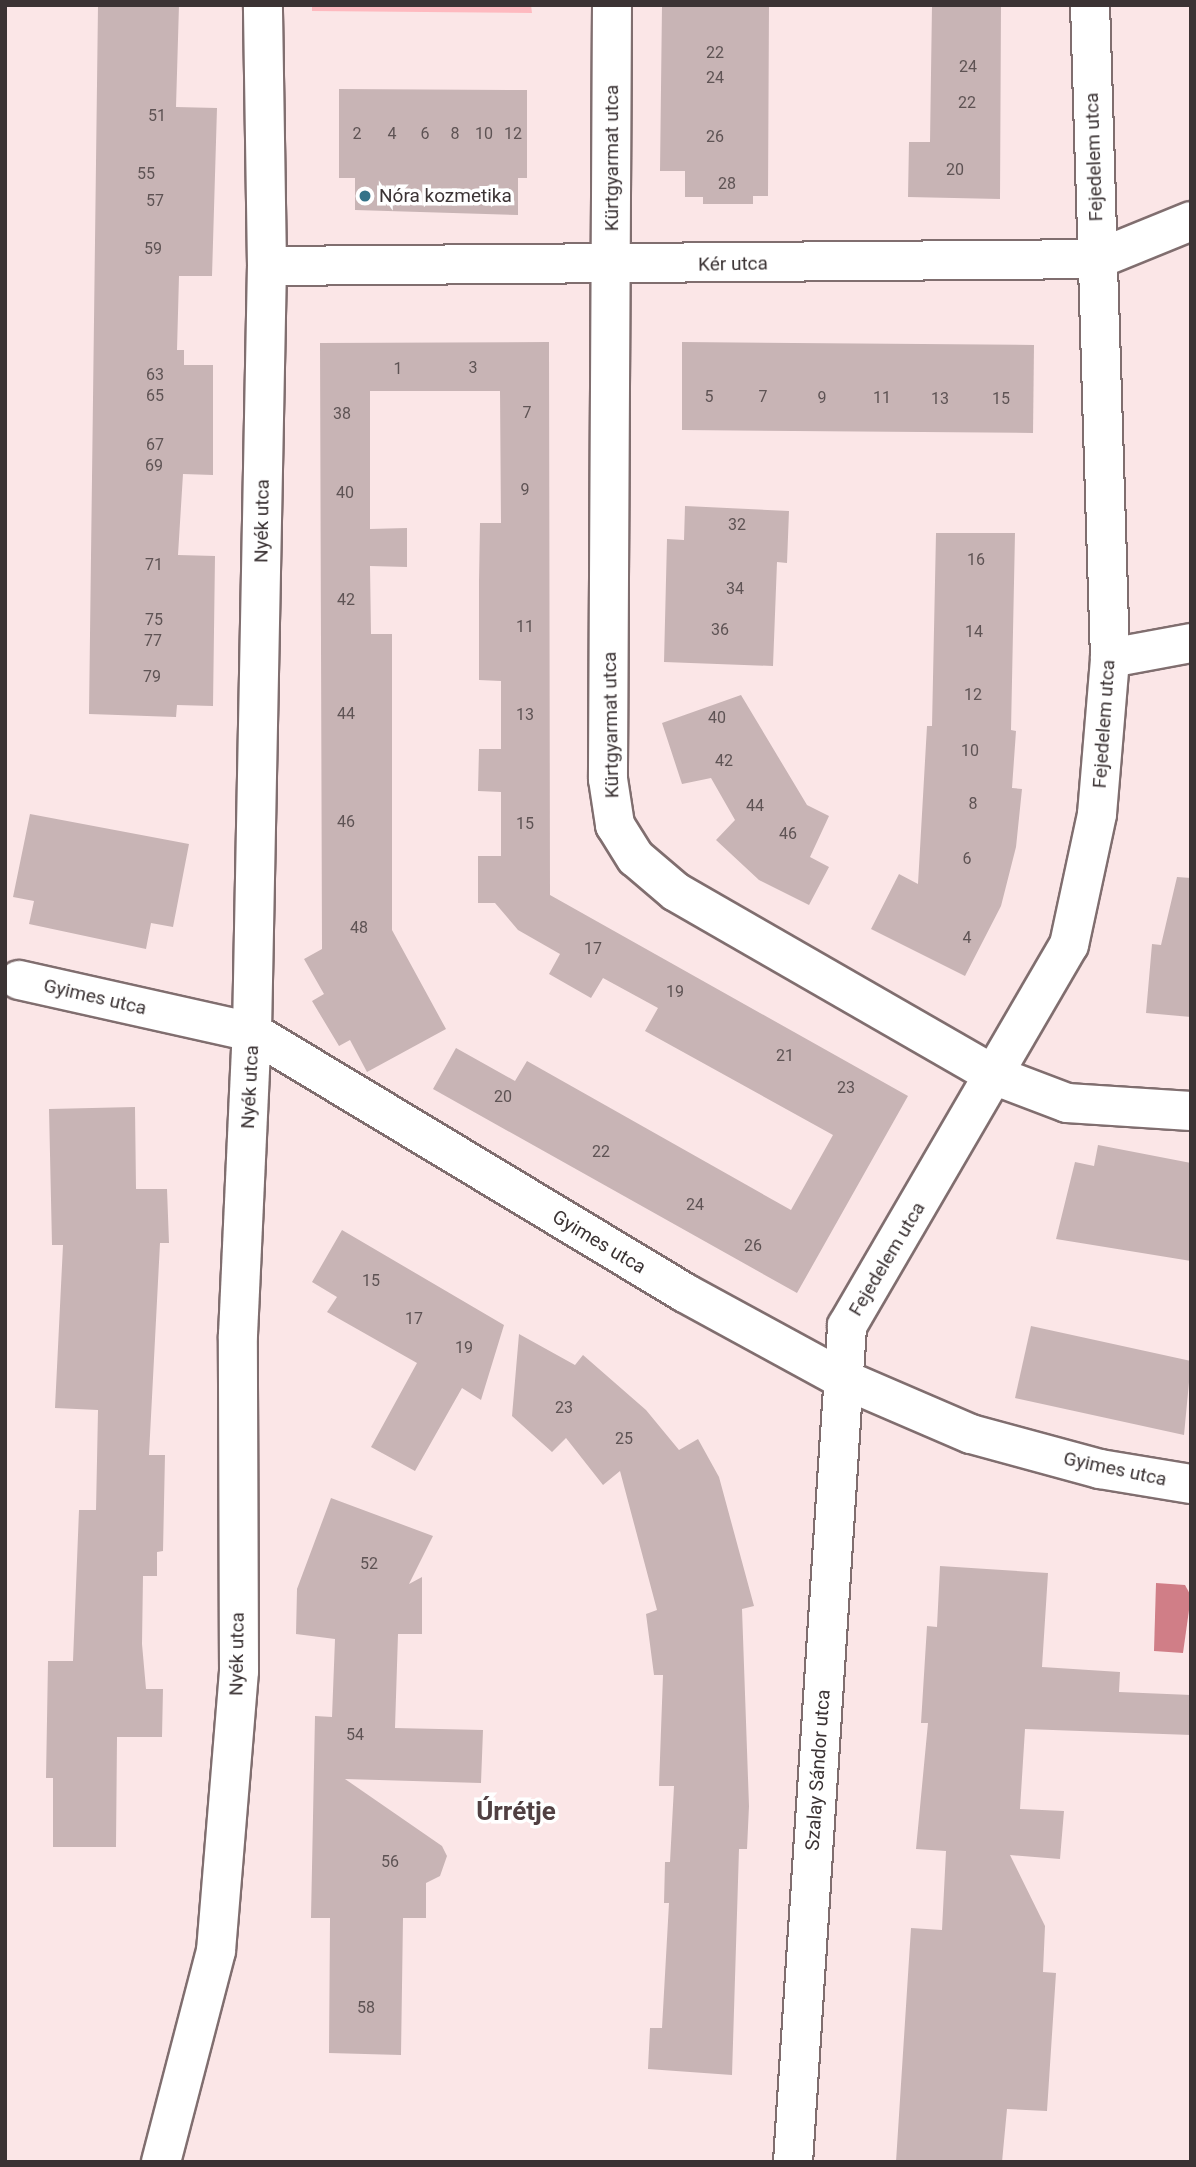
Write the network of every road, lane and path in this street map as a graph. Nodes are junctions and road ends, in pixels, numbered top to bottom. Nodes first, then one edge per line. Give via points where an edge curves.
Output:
1 (263, 5) edge
2 (612, 5) edge
3 (1090, 5) edge
4 (1191, 221) edge
5 (1098, 259) junction
6 (612, 265) junction
7 (267, 266) junction
8 (1191, 642) edge
9 (1110, 658) junction
10 (19, 980) dead end
11 (253, 1032) junction
12 (996, 1076) junction
13 (1191, 1111) edge
14 (843, 1379) junction
15 (1191, 1484) edge
16 (161, 2162) edge
17 (793, 2162) edge

1 - 7 street, Nyék utca
2 - 6 street, Kürtgyarmat utca
3 - 5 street, Fejedelem utca
4 - 5 street, Kér utca
5 - 6 street, Kér utca
5 - 9 street, Fejedelem utca
6 - 7 street, Kér utca
6 - 12 street, Kürtgyarmat utca via 608,779 615,825 636,858 676,892
7 - 11 street, Nyék utca
8 - 9 street
9 - 12 street, Fejedelem utca via 1086,891 1069,945
10 - 11 street, Gyimes utca
11 - 14 street, Gyimes utca via 685,1293
11 - 16 street, Nyék utca via 238,1335 239,1671 216,1951
12 - 13 street, Kürtgyarmat utca via 1068,1103
12 - 14 street, Fejedelem utca via 847,1326
14 - 15 street, Gyimes utca via 971,1434 1100,1469
14 - 17 street, Szalay Sándor utca

